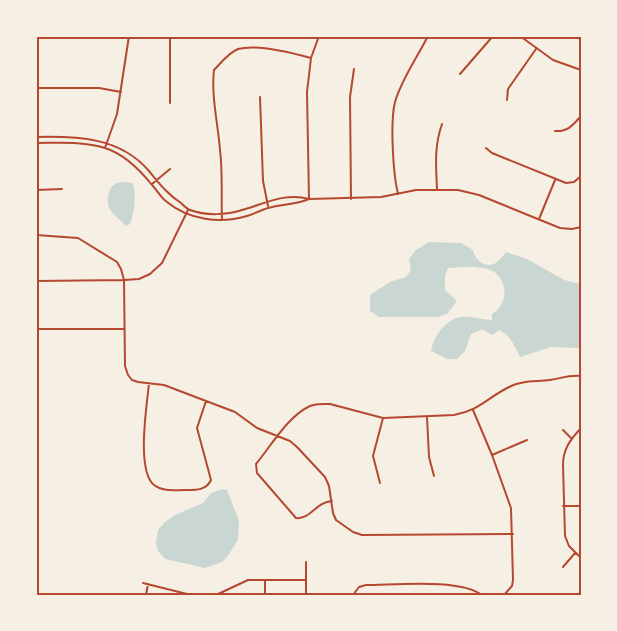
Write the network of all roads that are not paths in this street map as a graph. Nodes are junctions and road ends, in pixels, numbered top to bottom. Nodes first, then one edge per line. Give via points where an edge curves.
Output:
1 (129, 36) edge
2 (170, 36) edge
3 (319, 36) edge
4 (428, 36) edge
5 (493, 36) edge
6 (520, 36) edge
7 (536, 49) junction
8 (311, 58) junction
9 (354, 69) dead end
10 (581, 70) edge
11 (460, 74) dead end
12 (36, 88) edge
13 (122, 92) junction
14 (260, 97) dead end
15 (507, 100) dead end
16 (170, 103) dead end
17 (581, 116) edge
18 (442, 124) dead end
19 (555, 131) dead end
20 (36, 137) edge
21 (36, 143) edge
22 (107, 143) junction
23 (105, 148) junction
24 (486, 148) dead end
25 (170, 169) dead end
26 (581, 176) edge
27 (156, 180) junction
28 (555, 180) junction
29 (152, 184) junction
30 (62, 189) dead end
31 (437, 189) junction
32 (36, 190) edge
33 (398, 194) junction
34 (309, 199) junction
35 (351, 199) junction
36 (267, 201) junction
37 (269, 207) junction
38 (188, 210) junction
39 (221, 213) junction
40 (187, 214) junction
41 (538, 219) junction
42 (222, 220) junction
43 (581, 227) edge
44 (36, 235) edge
45 (124, 280) junction
46 (36, 281) edge
47 (124, 329) junction
48 (36, 330) edge
49 (581, 376) edge
50 (149, 383) junction
51 (206, 401) junction
52 (473, 410) junction
53 (427, 417) junction
54 (383, 418) junction
55 (581, 428) edge
56 (563, 430) dead end
57 (278, 436) junction
58 (571, 438) junction
59 (527, 440) dead end
60 (492, 455) junction
61 (434, 476) dead end
62 (380, 483) dead end
63 (332, 501) junction
64 (564, 506) junction
65 (581, 506) edge
66 (513, 534) junction
67 (575, 553) junction
68 (581, 558) edge
69 (306, 562) dead end
70 (563, 567) dead end
71 (265, 580) junction
72 (306, 580) junction
73 (143, 583) dead end
74 (148, 584) junction
75 (218, 594) edge
76 (146, 595) edge
77 (190, 595) edge
78 (265, 595) edge
79 (306, 595) edge
80 (353, 595) edge
81 (482, 595) edge
82 (504, 595) edge

1 - 13 street
2 - 16 street
3 - 8 street
4 - 33 street via 395,102 394,174
5 - 11 street
6 - 7 street
7 - 10 street via 553,60
7 - 15 street via 508,89
8 - 34 street via 307,92
8 - 39 street via 274,50 238,49 214,70 215,114 222,168
9 - 35 street via 350,96
12 - 13 street via 99,88
13 - 22 street
14 - 36 street via 263,181
17 - 19 street via 572,127 563,132
18 - 31 street via 436,147
20 - 22 street via 73,136
21 - 23 street via 71,143
22 - 23 street
22 - 27 street via 145,166
23 - 29 street via 126,159
24 - 28 street
25 - 27 street
26 - 28 street via 574,182
27 - 29 street
27 - 38 street
28 - 41 street
29 - 40 street via 166,202
30 - 32 street
31 - 33 street
31 - 41 street via 479,195
33 - 35 street
34 - 35 street
34 - 36 street via 299,196
34 - 37 street
36 - 37 street
36 - 39 street via 232,213
37 - 42 street via 233,220
38 - 39 street
38 - 40 street
39 - 42 street
40 - 42 street
40 - 45 street via 162,263 139,279
41 - 43 street via 560,228
44 - 45 street via 78,238 116,262
45 - 46 street
45 - 47 street
47 - 48 street
47 - 50 street via 128,376 132,380
49 - 52 street via 569,375 511,385
50 - 51 street via 164,384
50 - 51 street via 144,443 147,473 154,485 165,490 197,490 211,480 197,428
51 - 57 street via 235,412 257,428
52 - 53 street
52 - 60 street
53 - 54 street
53 - 61 street via 429,457
54 - 57 street via 330,404 312,405
54 - 62 street via 373,456
55 - 58 street
56 - 58 street
57 - 63 street via 297,447 325,477
57 - 63 street via 256,464 257,473 296,518 304,518 324,501
58 - 64 street via 563,455
59 - 60 street
60 - 66 street via 509,499
63 - 66 street via 336,520 362,535
64 - 65 street
64 - 67 street via 565,536
66 - 82 street via 513,580
67 - 68 street
67 - 70 street
69 - 72 street
71 - 72 street
71 - 75 street via 243,582
71 - 78 street
72 - 79 street
73 - 74 street
74 - 76 street
74 - 77 street
80 - 81 street via 359,587 366,585 451,584 473,589

